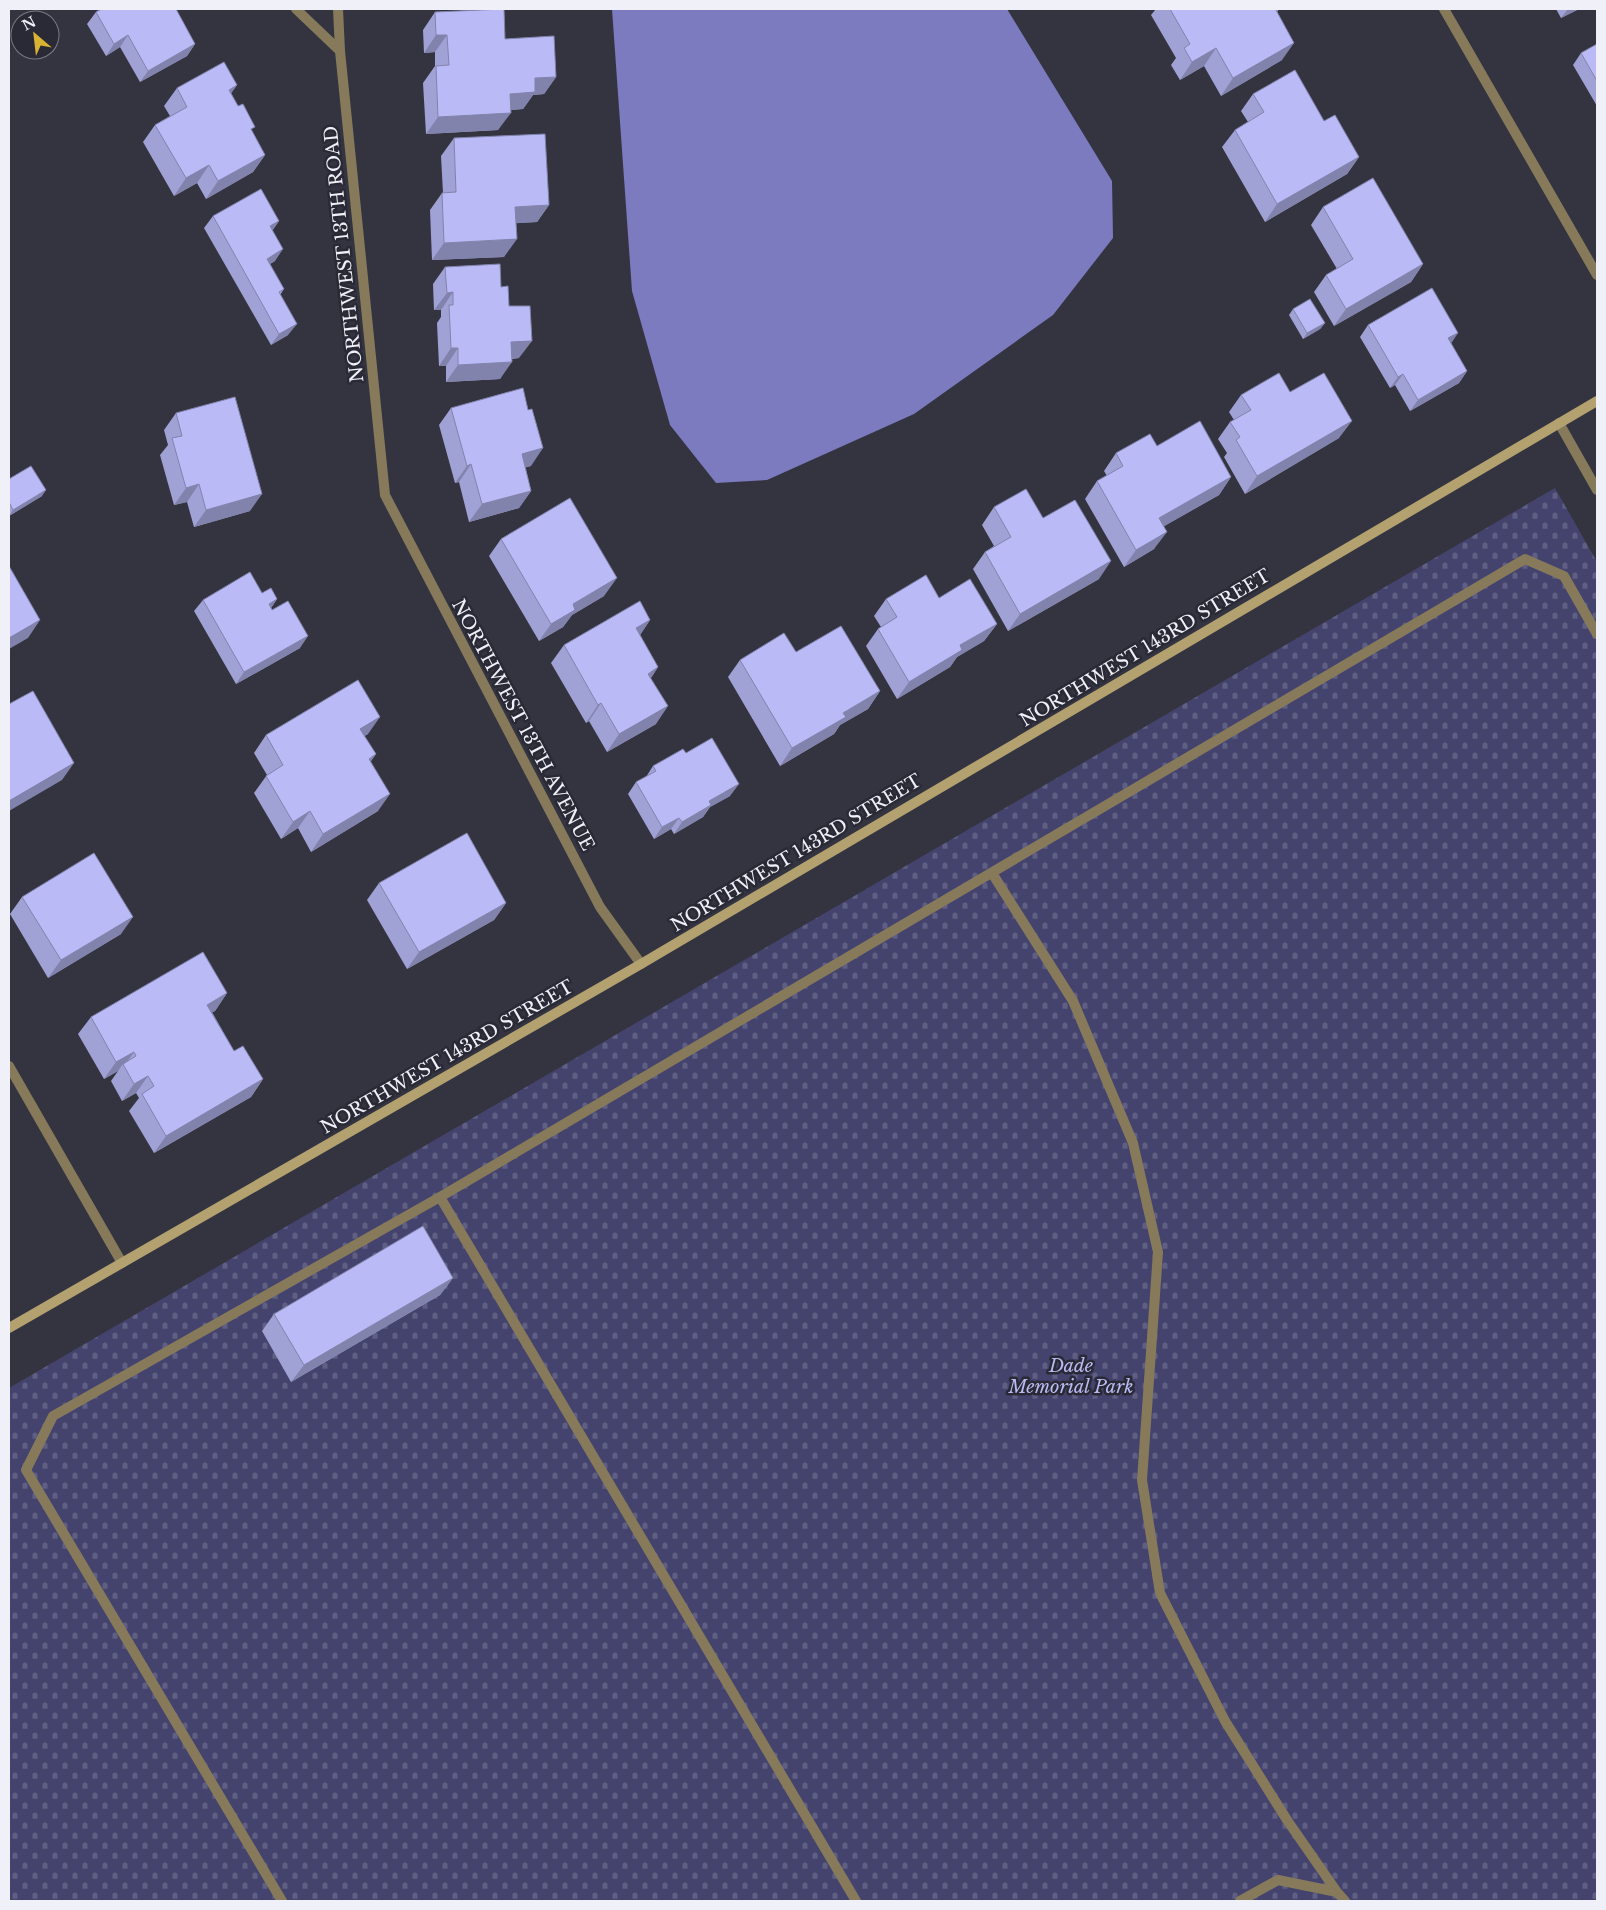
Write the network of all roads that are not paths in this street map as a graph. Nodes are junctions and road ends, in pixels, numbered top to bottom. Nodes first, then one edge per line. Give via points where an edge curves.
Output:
1 (296, 9) edge
2 (338, 9) edge
3 (1444, 9) edge
4 (340, 51) junction
5 (1597, 275) edge
6 (1597, 401) edge
7 (1559, 423) junction
8 (1597, 490) edge
9 (385, 496) joint
10 (1597, 634) edge
11 (992, 873) junction
12 (641, 964) junction
13 (9, 1066) edge
14 (440, 1197) junction
15 (122, 1263) junction
16 (9, 1328) edge
17 (1336, 1892) junction
18 (282, 1901) edge
19 (856, 1901) edge
20 (1240, 1901) edge
21 (1345, 1901) edge

1 - 4 street
2 - 4 street, NORTHWEST 13TH ROAD
3 - 5 street
4 - 9 street, NORTHWEST 13TH ROAD
6 - 7 street, NORTHWEST 143RD STREET
7 - 8 street
7 - 12 street, NORTHWEST 143RD STREET
9 - 12 street, NORTHWEST 13TH AVENUE via 600,907
10 - 11 street via 1564,576 1525,559
11 - 14 street
11 - 17 street via 1073,1001 1133,1143 1158,1252 1142,1480 1160,1593 1225,1720
12 - 15 street, NORTHWEST 143RD STREET
13 - 15 street
14 - 18 street via 53,1416 26,1470
14 - 19 street
15 - 16 street, NORTHWEST 143RD STREET
17 - 20 street via 1278,1880
17 - 21 street

